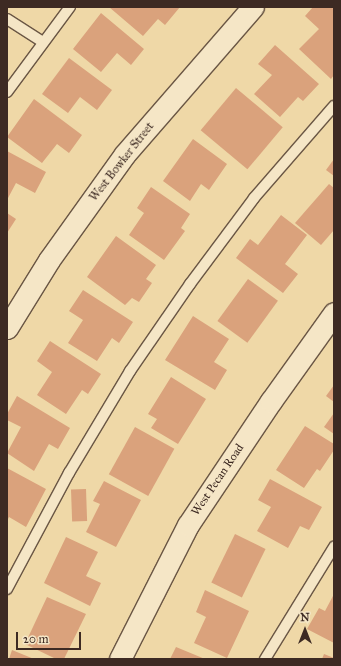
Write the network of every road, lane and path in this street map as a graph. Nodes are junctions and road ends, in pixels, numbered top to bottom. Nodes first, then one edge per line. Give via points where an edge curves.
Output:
1 (70, 7) edge
2 (253, 7) edge
3 (7, 19) edge
4 (43, 42) junction
5 (7, 92) edge
6 (334, 106) edge
7 (334, 313) edge
8 (7, 328) edge
9 (334, 547) edge
10 (7, 588) edge
11 (120, 659) edge
12 (265, 659) edge

1 - 4 lane
2 - 8 street, West Bowker Street via 125,154 49,260
3 - 4 lane
4 - 5 lane
6 - 10 lane via 254,198 130,371 69,473
7 - 11 street, West Pecan Road via 271,400 188,524
9 - 12 lane

